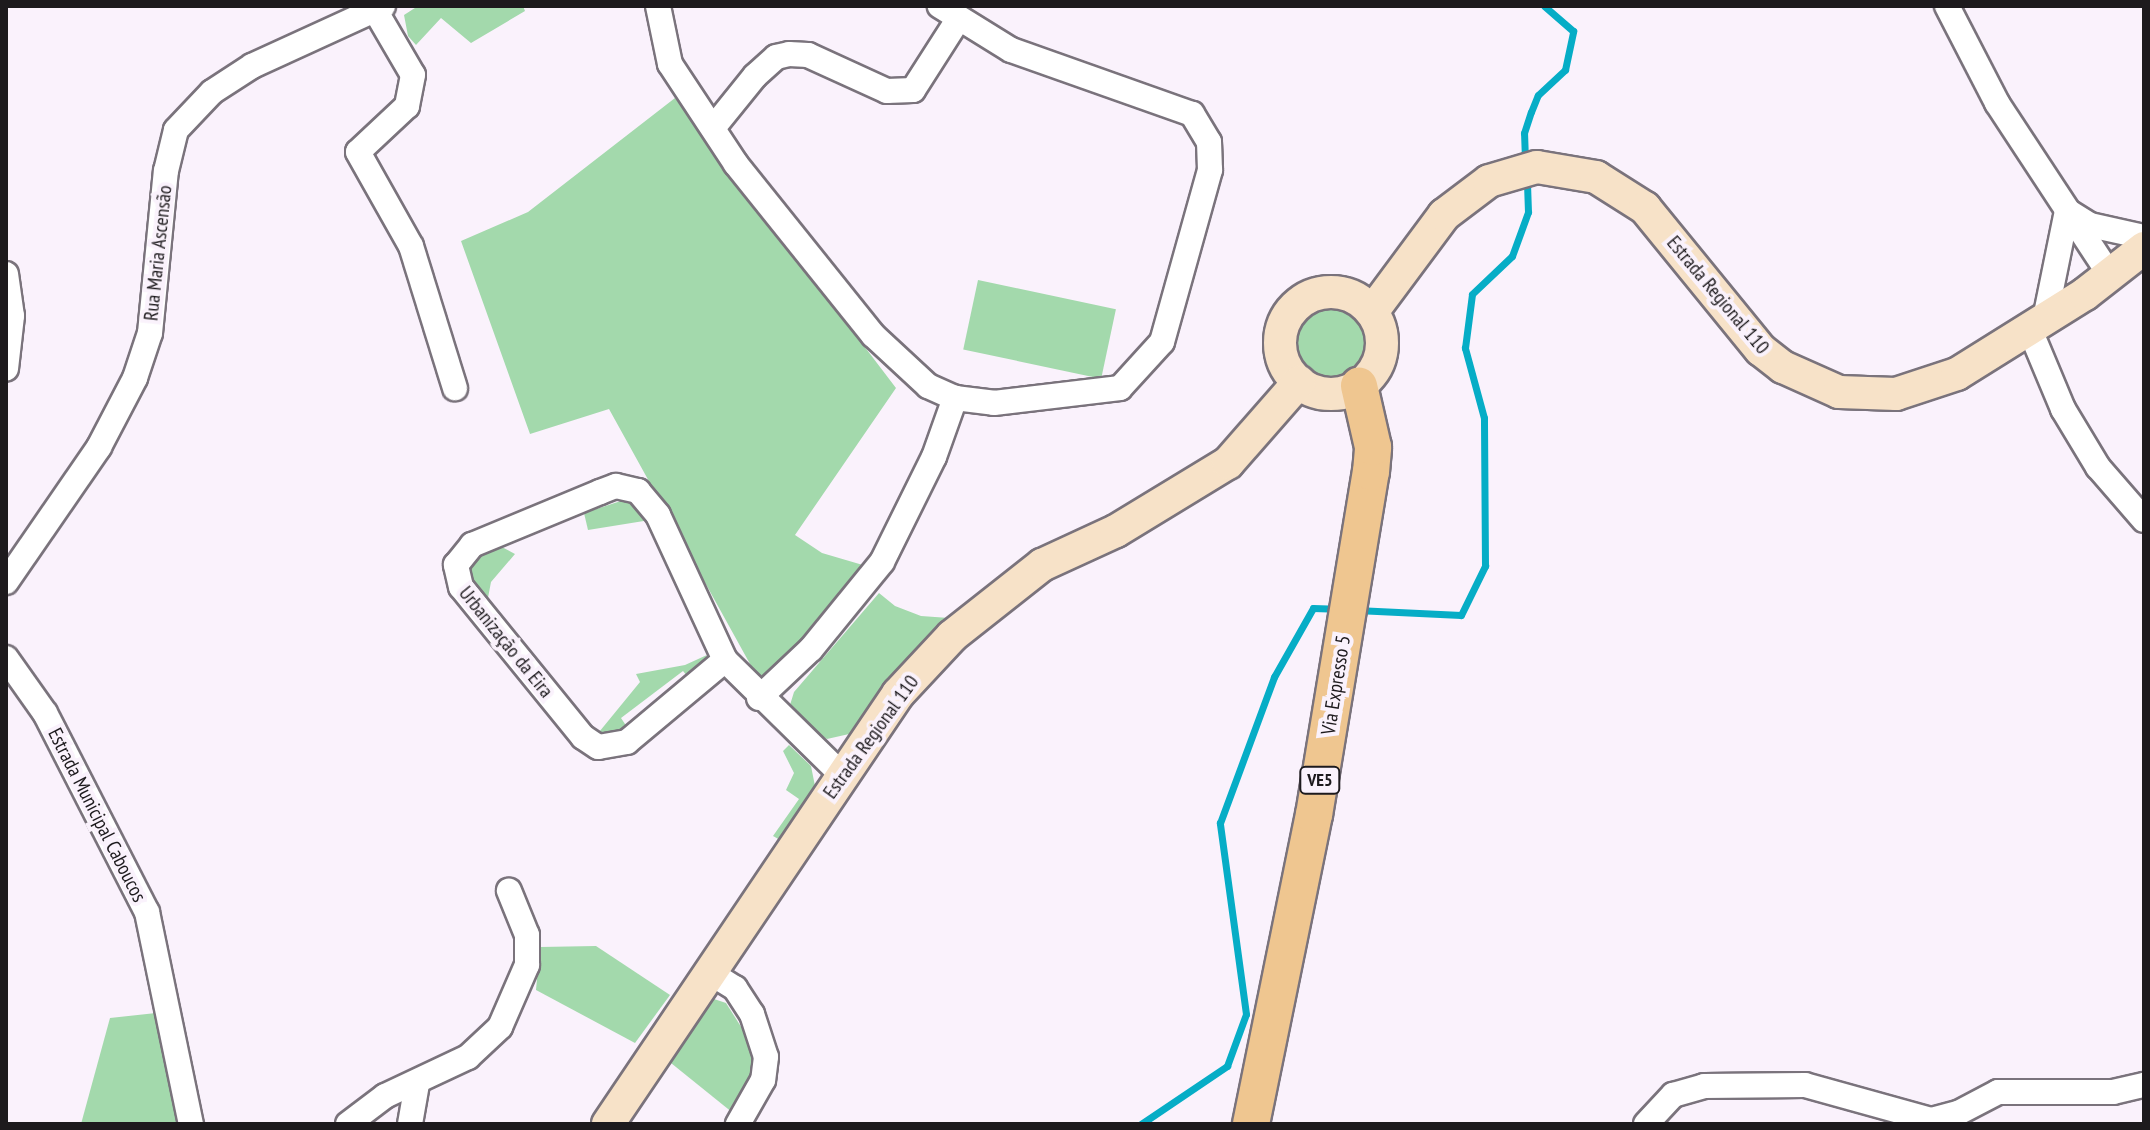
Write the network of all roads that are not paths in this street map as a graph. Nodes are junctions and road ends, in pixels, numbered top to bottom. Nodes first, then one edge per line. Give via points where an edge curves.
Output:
1 (658, 6) edge
2 (1947, 6) edge
3 (379, 8) edge
4 (950, 12) edge
5 (713, 128) junction
6 (2067, 211) junction
7 (2144, 237) edge
8 (2144, 248) edge
9 (6, 274) edge
10 (2110, 275) junction
11 (1372, 312) junction
12 (2038, 325) junction
13 (6, 369) edge
14 (1299, 382) junction
15 (1359, 386) junction
16 (455, 388) dead end
17 (955, 398) junction
18 (2144, 520) edge
19 (6, 582) edge
20 (6, 658) edge
21 (725, 660) junction
22 (759, 698) junction
23 (840, 773) junction
24 (509, 891) dead end
25 (709, 972) junction
26 (417, 1084) junction
27 (2144, 1085) edge
28 (191, 1124) edge
29 (348, 1124) edge
30 (410, 1124) edge
31 (608, 1124) edge
32 (738, 1124) edge
33 (1251, 1124) edge
34 (1646, 1124) edge

1 - 5 street via 670,64
2 - 6 street via 1997,103
3 - 16 street via 413,75 407,106 358,152 411,246
3 - 19 street, Rua Maria Ascensão via 252,66 212,92 176,130 166,171 151,325 135,378 99,447
4 - 5 street via 913,90 887,91 808,55 789,54 776,57 755,76
4 - 17 street via 1011,50 1192,114 1209,142 1210,170 1162,342 1120,388 1039,401
5 - 17 street via 787,231 873,335 928,386
6 - 7 street via 2090,225
6 - 10 street
6 - 12 street
8 - 10 main road, Estrada Regional 110
9 - 13 street via 12,316
10 - 12 main road, Estrada Regional 110
11 - 12 main road, Estrada Regional 110 via 1444,215 1474,189 1504,174 1537,167 1596,177 1645,208 1761,350 1812,382 1876,396 1926,388
11 - 14 main road via 1347,294 1332,292 1316,294 1291,312 1283,325 1282,356
11 - 15 main road via 1382,348 1373,372
12 - 18 street via 2063,409 2098,467
14 - 15 main road via 1325,393
14 - 23 main road, Estrada Regional 110 via 1228,463 1116,531 1042,565 952,636 898,694
15 - 33 main road, Via Expresso 5 / VE5 via 1373,447 1371,472 1314,815
17 - 22 street via 934,457 882,562 811,649
20 - 28 street, Estrada Municipal Caboucos via 45,713 147,912
21 - 21 street, Urbanização da Eira via 658,515 638,491 616,486 600,492 472,545 456,565 461,587 583,737 598,747 627,742
21 - 22 street, Urbanização da Eira
22 - 23 street, Urbanização da Eira
23 - 25 main road, Estrada Regional 110
24 - 26 street via 527,935 527,965 511,1010 490,1042
25 - 31 main road, Estrada Regional 110
25 - 32 street via 735,988 752,1014 766,1057 763,1080
26 - 29 street via 385,1096
26 - 30 street
27 - 34 street via 2113,1092 1998,1092 1931,1120 1805,1085 1704,1086 1673,1095

